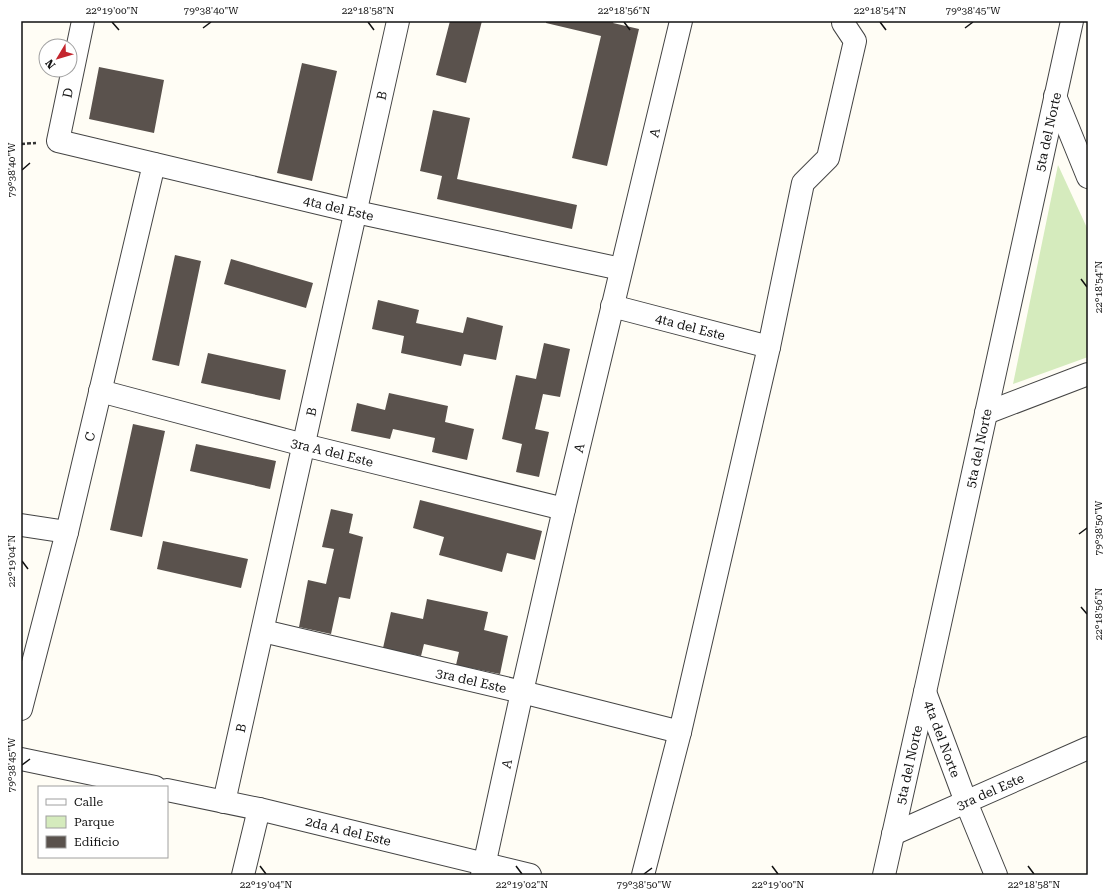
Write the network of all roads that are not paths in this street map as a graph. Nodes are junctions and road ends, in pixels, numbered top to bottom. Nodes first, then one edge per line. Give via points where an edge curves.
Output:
1 (83, 21) edge
2 (398, 21) edge
3 (681, 21) edge
4 (843, 21) edge
5 (1073, 22) edge
6 (1055, 96) junction
7 (58, 141) joint
8 (154, 164) junction
9 (1088, 177) edge
10 (356, 212) junction
11 (621, 269) junction
12 (612, 306) junction
13 (769, 347) junction
14 (1088, 374) edge
15 (100, 391) junction
16 (986, 413) junction
17 (304, 445) junction
18 (564, 509) junction
19 (21, 525) edge
20 (67, 532) junction
21 (263, 631) junction
22 (522, 692) junction
23 (925, 692) junction
24 (21, 709) edge
25 (680, 732) junction
26 (1088, 748) edge
27 (21, 759) edge
28 (150, 786) edge
29 (168, 790) edge
30 (224, 802) junction
31 (966, 802) junction
32 (259, 809) junction
33 (893, 834) junction
34 (483, 869) edge
35 (243, 875) edge
36 (530, 875) edge
37 (643, 875) edge
38 (884, 875) edge
39 (996, 875) edge

1 - 7 street, D
2 - 10 street, B
3 - 11 street, A
4 - 13 street via 855,41 828,158 803,184
5 - 6 street, 5ta del Norte
6 - 9 street
6 - 16 street, 5ta del Norte
7 - 8 street, 4ta del Este
8 - 10 street, 4ta del Este
8 - 15 street, C
10 - 11 street, 4ta del Este
10 - 17 street, B
11 - 12 street, A
12 - 13 street, 4ta del Este
12 - 18 street, A
13 - 25 street
14 - 16 street
15 - 17 street, 3ra A del Este
15 - 20 street, C
16 - 23 street, 5ta del Norte
17 - 18 street, 3ra A del Este
17 - 21 street, B
18 - 22 street, A
19 - 20 street
20 - 24 street, C
21 - 22 street, 3ra del Este
21 - 30 street, B
22 - 25 street, 3ra del Este
22 - 34 street, A
23 - 31 street, 4ta del Norte
23 - 33 street, 5ta del Norte
25 - 37 street
26 - 31 street, 3ra del Este
27 - 28 street
29 - 30 street, 2da A del Este
30 - 32 street, 2da A del Este
31 - 33 street, 3ra del Este
31 - 39 street, 4ta del Norte
32 - 34 street, 2da A del Este
32 - 35 street
33 - 38 street, 5ta del Norte
34 - 36 street, 2da A del Este

